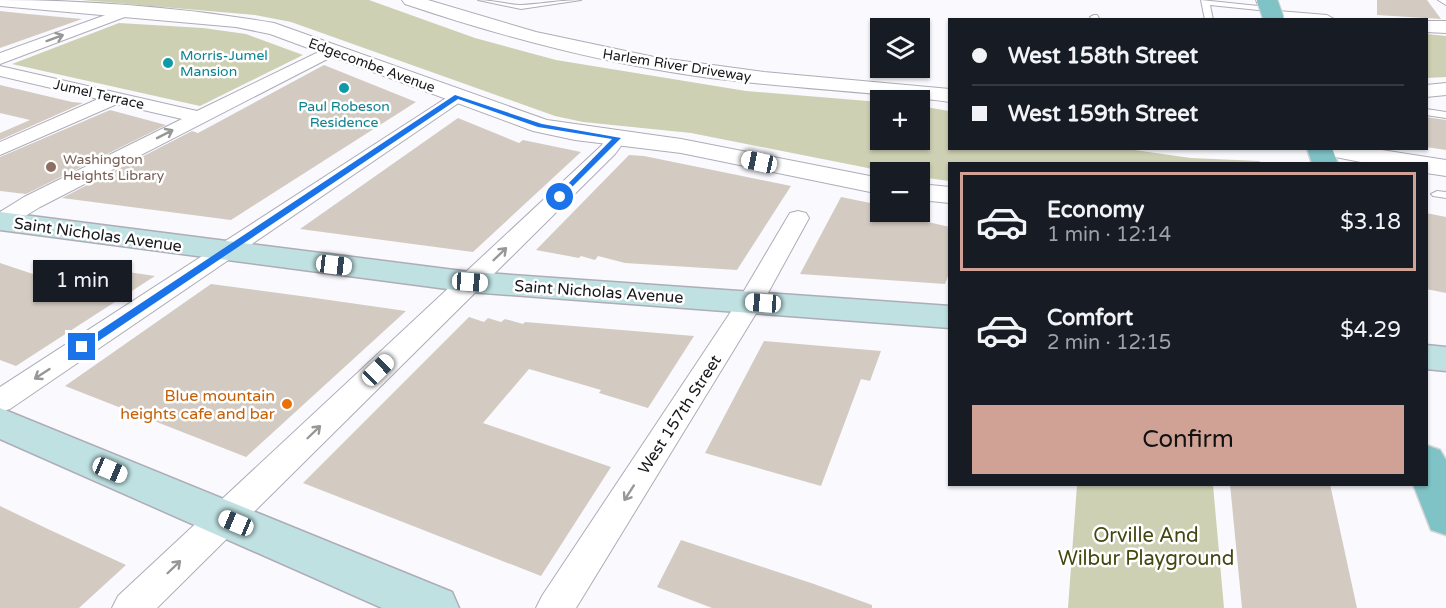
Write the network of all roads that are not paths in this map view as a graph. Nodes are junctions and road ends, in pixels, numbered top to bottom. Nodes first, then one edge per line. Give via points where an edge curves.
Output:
1 (411, 0) edge
2 (482, 0) edge
3 (577, 0) edge
4 (0, 1) edge
5 (1206, 1) edge
6 (1270, 11) edge
7 (125, 12) junction
8 (1209, 18) edge
9 (1314, 18) edge
10 (1428, 26) edge
11 (1446, 27) edge
12 (333, 50) junction
13 (0, 59) edge
14 (0, 71) edge
15 (1446, 88) edge
16 (1428, 91) edge
17 (457, 96) junction
18 (948, 96) edge
19 (115, 98) junction
20 (1428, 112) edge
21 (1446, 116) edge
22 (198, 117) junction
23 (617, 138) junction
24 (0, 149) edge
25 (1330, 150) edge
26 (1353, 155) edge
27 (1391, 161) edge
28 (1428, 165) edge
29 (1446, 168) edge
30 (870, 184) edge
31 (930, 193) edge
32 (948, 195) edge
33 (798, 218) dead end
34 (0, 221) edge
35 (227, 251) junction
36 (470, 282) junction
37 (750, 302) junction
38 (948, 317) edge
39 (1428, 357) edge
40 (1446, 359) edge
41 (0, 401) edge
42 (0, 423) edge
43 (1428, 467) edge
44 (1446, 517) edge
45 (224, 518) junction
46 (131, 608) edge
47 (435, 608) edge
48 (555, 608) edge

1 - 18 street, Harlem River Driveway via 518,35 617,57 747,77
2 - 3 lane via 521,7
4 - 7 street, Edgecombe Avenue
5 - 6 lane
5 - 8 lane
6 - 9 street
7 - 12 street, Edgecombe Avenue via 246,23
13 -> 7 street
10 - 11 street
12 - 17 street, Edgecombe Avenue
12 - 22 street
14 - 19 street, Jumel Terrace
15 - 16 street
17 - 23 street, Edgecombe Avenue via 541,126
17 - 35 street
19 - 22 street, Jumel Terrace
19 - 24 street
20 - 21 lane
34 -> 22 street
23 - 30 street, Edgecombe Avenue via 681,146
36 -> 23 street
25 - 26 street
26 - 27 street
28 - 29 street
31 - 32 street
33 - 37 street, West 157th Street
34 - 35 main road, Saint Nicholas Avenue
35 - 36 main road, Saint Nicholas Avenue
35 -> 41 street
36 - 37 main road, Saint Nicholas Avenue
45 -> 36 street
37 - 38 main road, Saint Nicholas Avenue
37 -> 48 street, West 157th Street
39 - 40 main road
42 - 45 main road
43 - 44 main road
46 -> 45 street
45 - 47 main road

